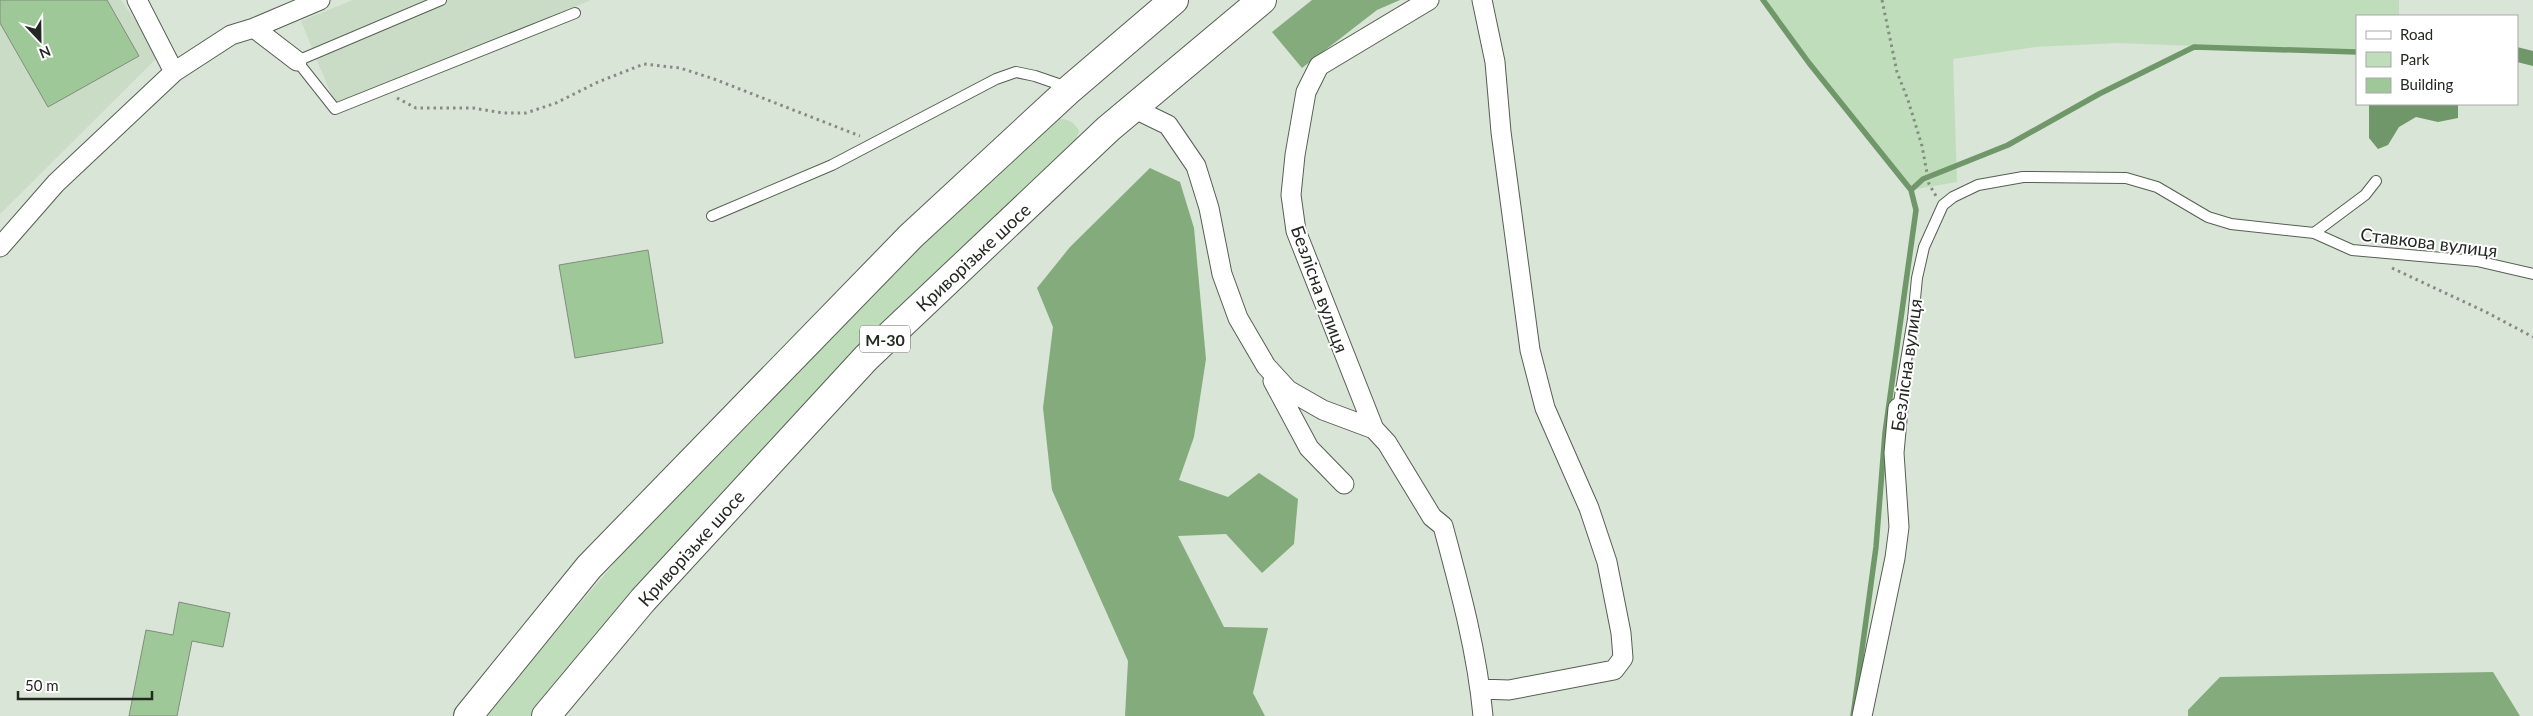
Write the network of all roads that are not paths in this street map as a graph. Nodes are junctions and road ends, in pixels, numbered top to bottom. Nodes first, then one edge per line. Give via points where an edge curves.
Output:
1 (137, 0) edge
2 (320, 0) edge
3 (440, 0) edge
4 (1174, 0) edge
5 (1262, 0) edge
6 (1429, 0) edge
7 (1482, 0) edge
8 (575, 13) dead end
9 (254, 28) junction
10 (297, 61) junction
11 (174, 72) junction
12 (1070, 88) junction
13 (1133, 108) junction
14 (2126, 178) joint
15 (2376, 181) dead end
16 (712, 216) dead end
17 (2314, 233) junction
18 (0, 247) edge
19 (2533, 274) edge
20 (1266, 366) junction
21 (1898, 408) joint
22 (1374, 429) junction
23 (1344, 484) dead end
24 (1480, 688) junction
25 (468, 716) edge
26 (546, 716) edge
27 (1483, 716) edge
28 (1862, 716) edge

1 - 11 street
2 - 9 street
3 - 10 lane
4 - 12 highway, М-30
5 - 13 highway, Криворізьке шосе / М-30
6 - 22 street, Безлісна вулиця via 1319,66 1306,92 1295,154 1291,195 1296,231
7 - 24 street via 1495,62 1502,142 1530,350 1545,408 1589,508 1606,562 1623,658 1614,670 1509,690
8 - 10 lane via 335,109
9 - 10 street
9 - 11 street via 231,35
11 - 18 street via 56,183
12 - 16 lane via 1016,72 996,79 832,165
12 - 25 highway, М-30 via 911,236 589,567
13 - 20 street, Безлісна вулиця via 1168,126 1196,166 1209,208 1222,274 1238,318
13 - 26 highway, Криворізьке шосе / М-30 via 866,358 643,600
14 - 17 lane, Ставкова вулиця via 2157,187 2208,217 2223,222
14 - 21 lane, Безлісна вулиця via 2023,177 1978,185 1943,205 1924,248 1917,278 1914,319
15 - 17 lane via 2365,194
17 - 19 lane, Ставкова вулиця via 2352,250 2477,261
20 - 22 street, Безлісна вулиця via 1288,390 1323,410
20 - 23 street via 1309,448
21 - 28 street, Безлісна вулиця via 1894,453 1898,527 1895,558
22 - 24 street, Безлісна вулиця via 1387,443 1432,517 1443,526 1466,615
24 - 27 street, Безлісна вулиця

